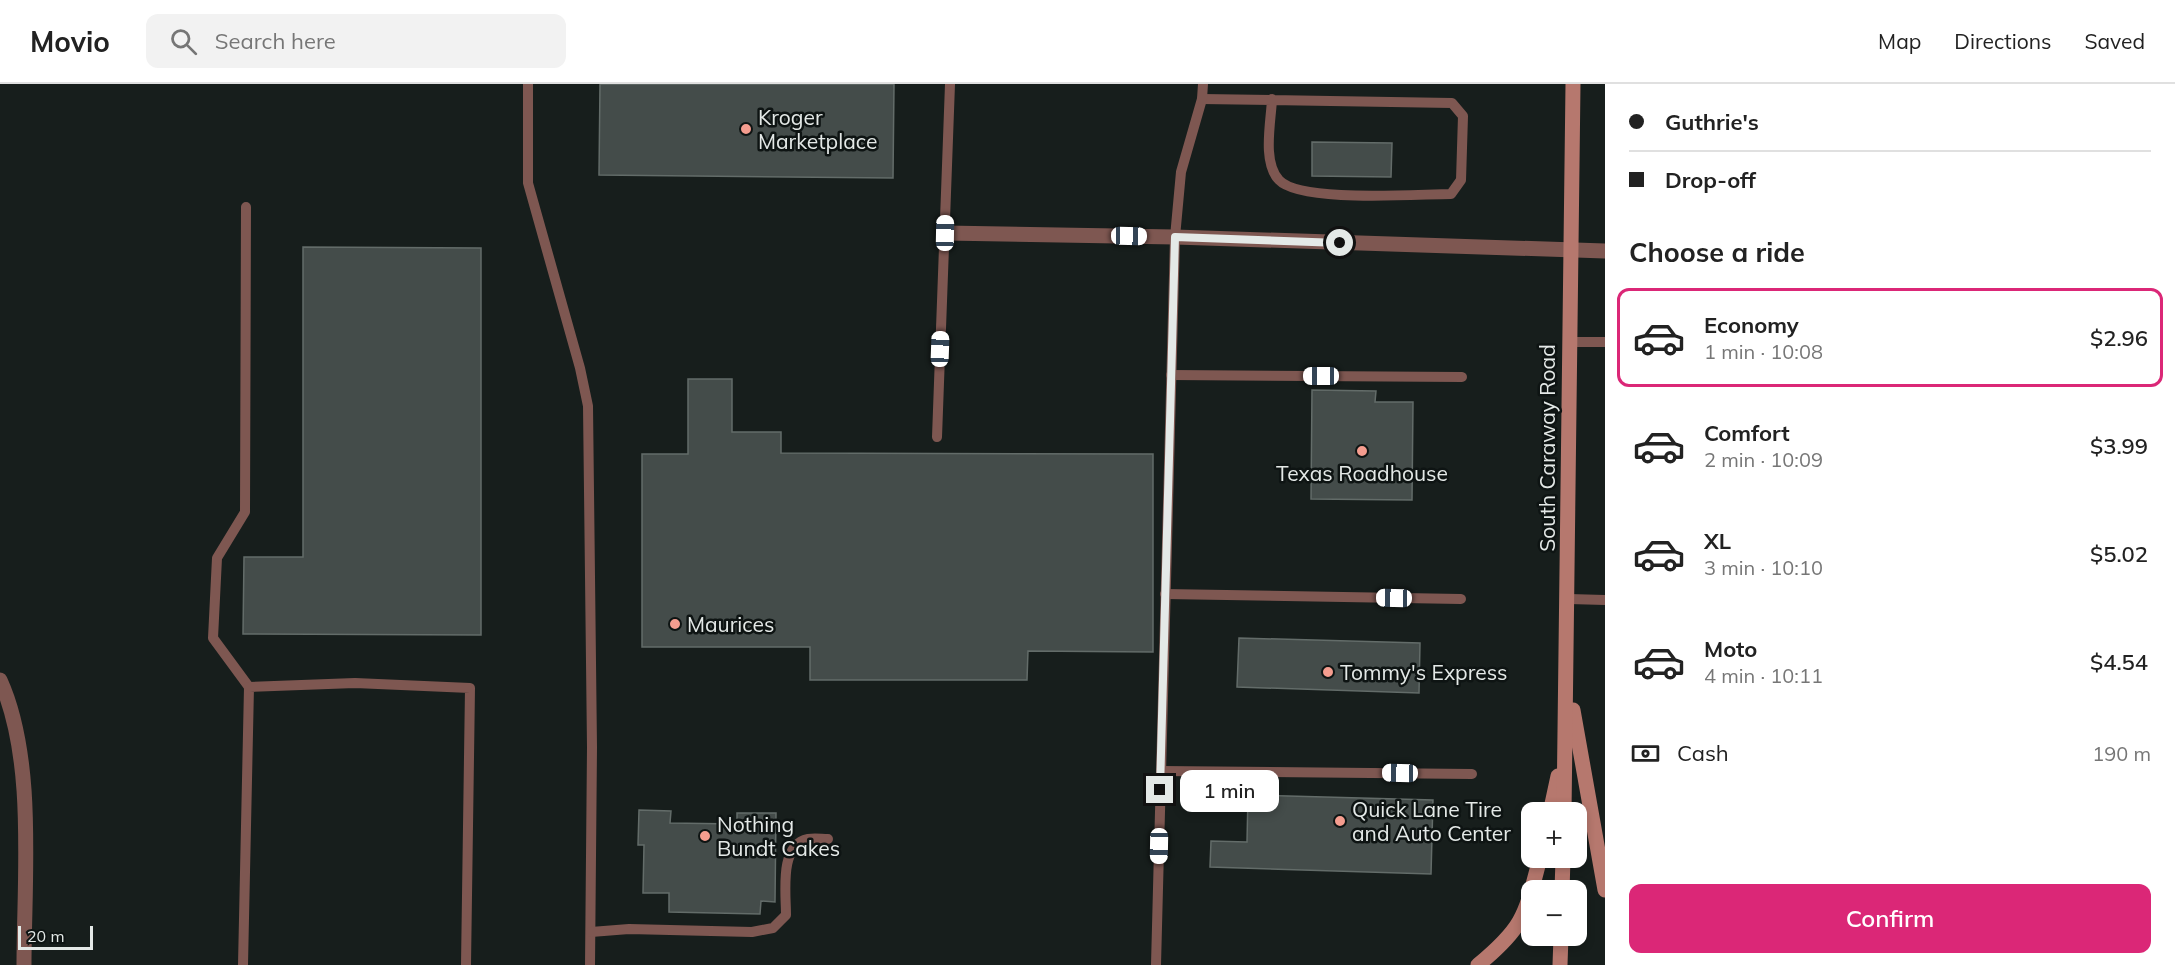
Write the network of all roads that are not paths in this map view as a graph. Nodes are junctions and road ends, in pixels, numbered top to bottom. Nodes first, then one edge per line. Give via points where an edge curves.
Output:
1 (528, 84) edge
2 (950, 84) edge
3 (1203, 84) edge
4 (1573, 84) edge
5 (1202, 99) junction
6 (1272, 99) junction
7 (246, 207) dead end
8 (945, 233) junction
9 (1175, 237) junction
10 (1569, 251) junction
11 (1605, 252) edge
12 (1569, 342) junction
13 (1605, 342) edge
14 (1171, 375) junction
15 (1462, 377) dead end
16 (938, 437) dead end
17 (1165, 594) junction
18 (1461, 599) dead end
19 (1569, 599) junction
20 (1605, 600) edge
21 (1568, 678) junction
22 (0, 680) edge
23 (249, 687) junction
24 (1161, 771) junction
25 (1472, 774) dead end
26 (1552, 802) edge
27 (1564, 802) edge
28 (828, 839) dead end
29 (1537, 868) edge
30 (1605, 890) edge
31 (591, 932) junction
32 (1561, 946) edge
33 (24, 965) edge
34 (243, 965) edge
35 (465, 965) edge
36 (590, 965) edge
37 (1156, 965) edge
38 (1478, 965) edge
39 (1560, 965) edge

1 - 31 lane via 528,183 588,406
2 - 8 lane
3 - 5 lane
4 - 10 main road, South Caraway Road
5 - 6 lane
5 - 9 lane via 1180,172
6 - 6 lane via 1270,156 1278,180 1292,189 1324,194 1451,194 1461,180 1463,116 1452,103
7 - 23 lane via 245,512 217,558 213,638
8 - 9 street
8 - 16 lane
9 - 10 street
9 - 14 lane
10 - 11 street
10 - 12 main road, South Caraway Road
12 - 13 lane
12 - 19 main road, South Caraway Road
14 - 15 lane
14 - 17 lane
17 - 18 lane
17 - 24 lane
19 - 20 lane
19 - 21 main road, South Caraway Road
21 - 26 main road via 1562,759
21 - 27 main road, South Caraway Road
21 - 30 main road
22 - 33 street via 16,732 23,785
23 - 34 lane
23 - 35 lane via 355,683 470,688
24 - 25 lane
24 - 37 lane
28 - 31 lane via 807,839 794,846 788,860 786,915 773,928 752,932
29 - 38 main road via 1525,914 1515,931
31 - 36 lane
32 - 39 main road

